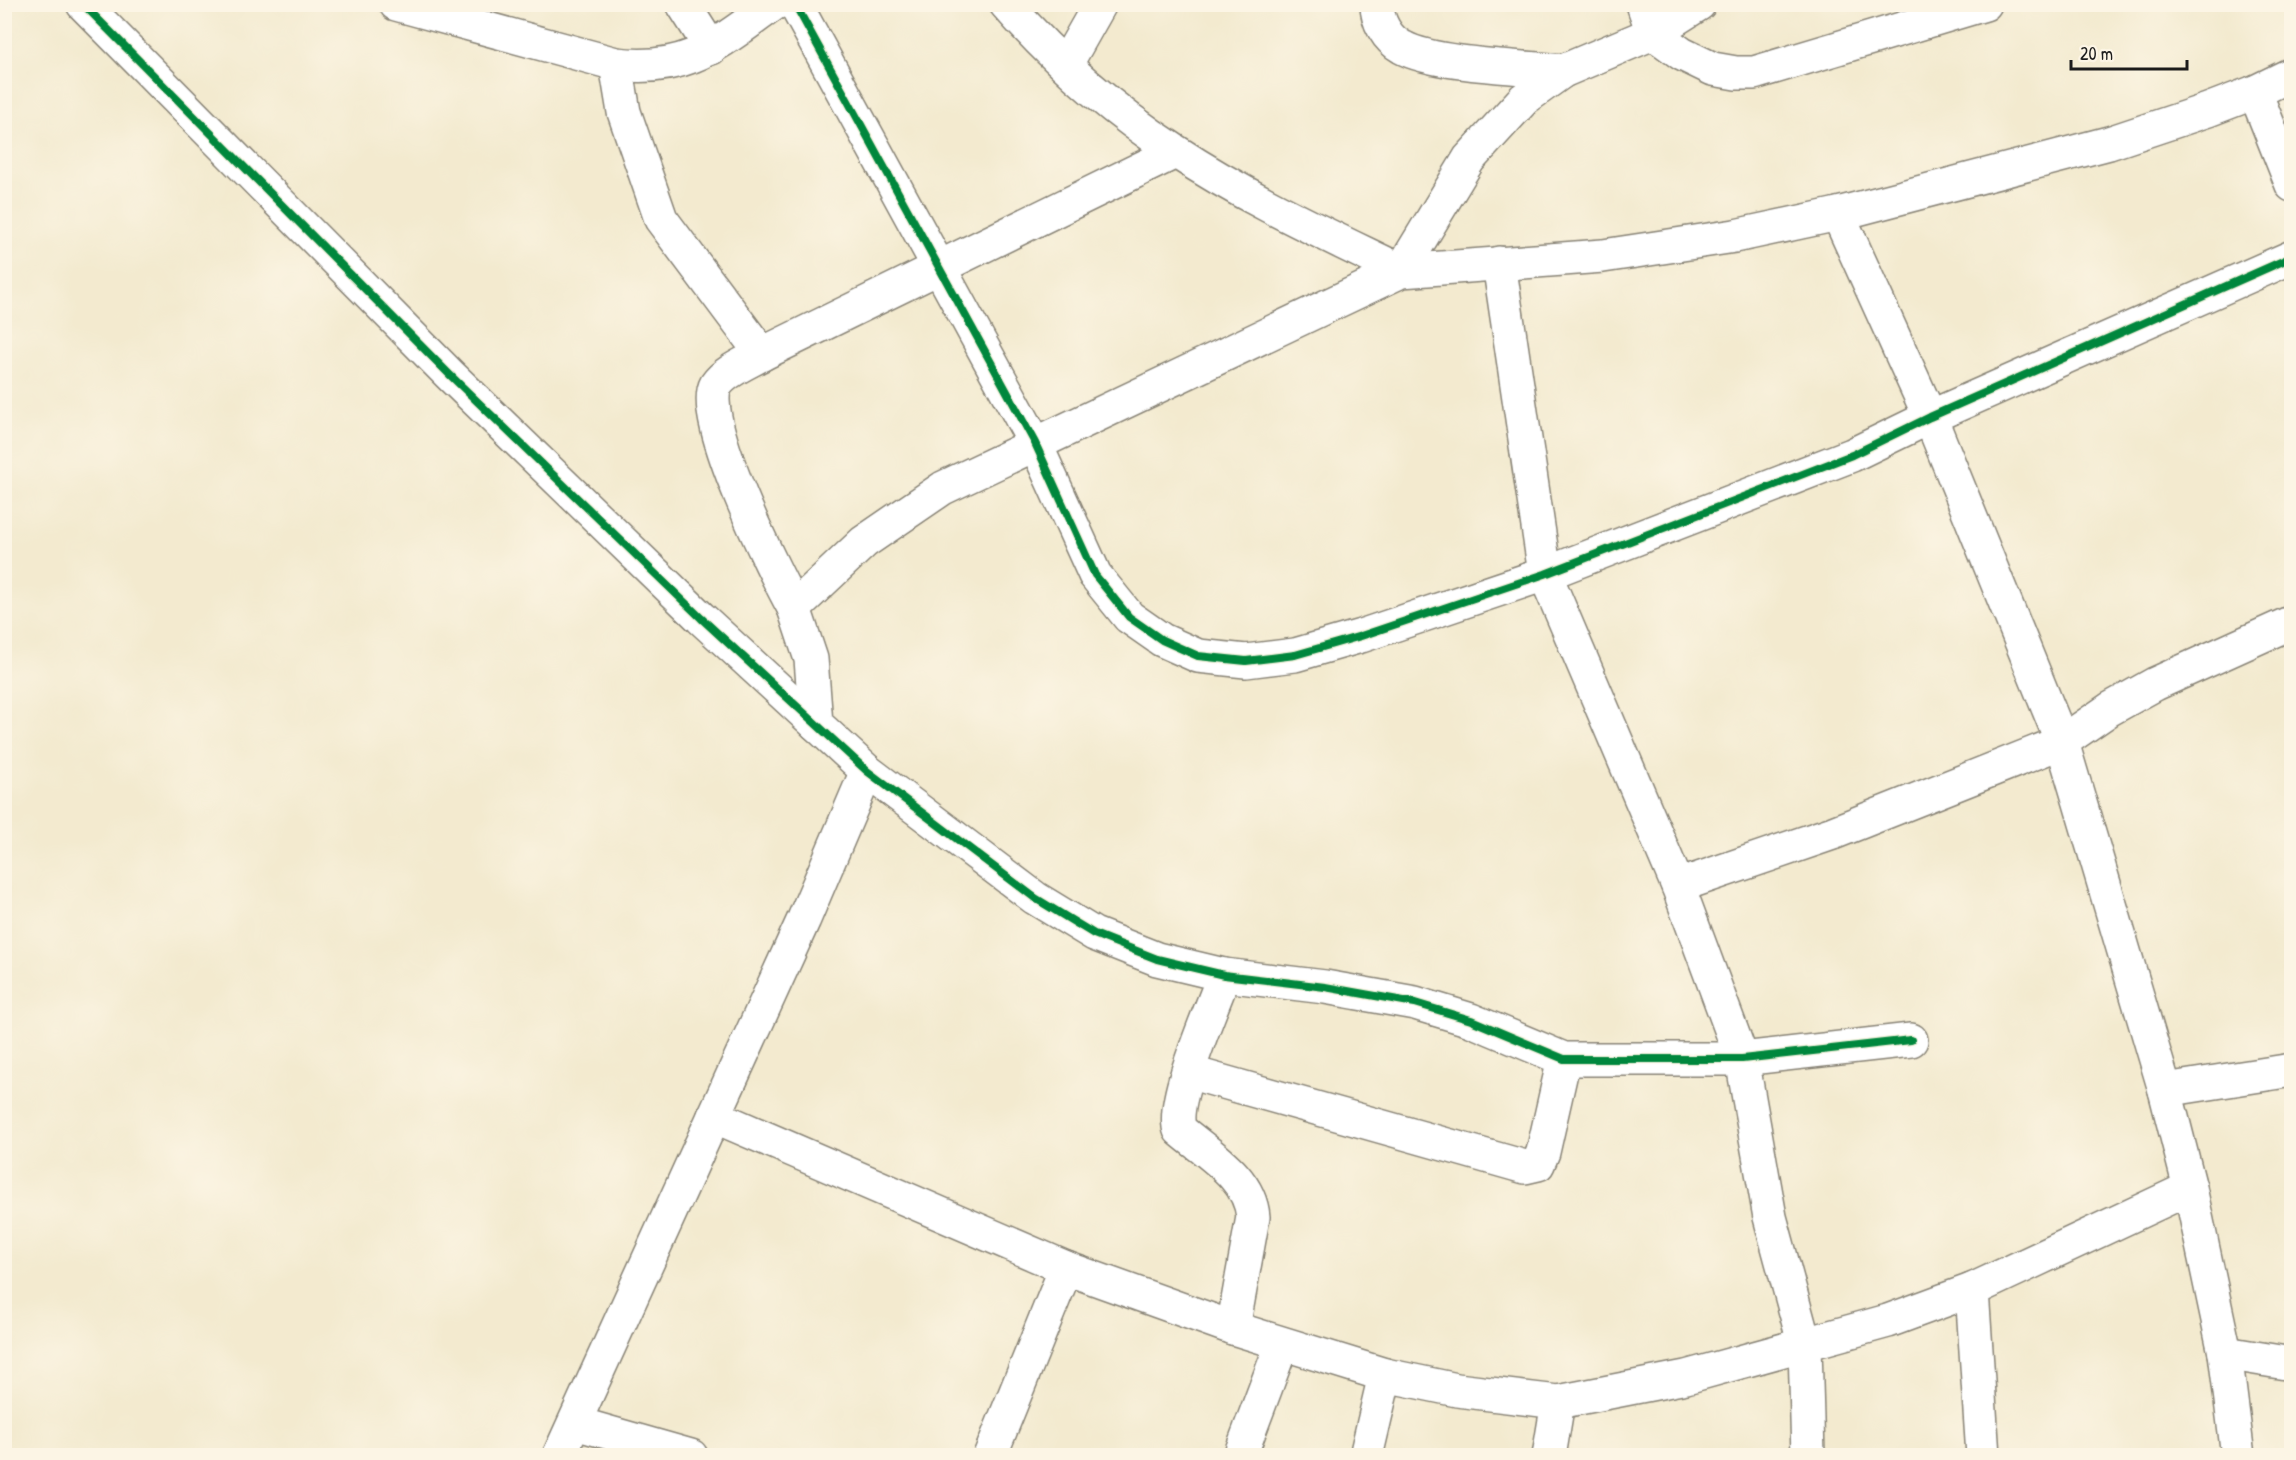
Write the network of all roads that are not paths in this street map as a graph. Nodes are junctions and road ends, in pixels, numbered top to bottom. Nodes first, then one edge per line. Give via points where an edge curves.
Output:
1 (83, 4) edge
2 (396, 4) edge
3 (683, 4) edge
4 (774, 4) edge
5 (795, 4) edge
6 (1006, 4) edge
7 (1100, 4) edge
8 (1377, 4) edge
9 (1699, 4) edge
10 (1985, 4) edge
11 (1648, 19) edge
12 (711, 48) junction
13 (616, 64) junction
14 (1066, 64) junction
15 (1563, 71) junction
16 (2292, 74) edge
17 (2255, 92) junction
18 (1175, 152) junction
19 (2292, 185) edge
20 (1838, 214) junction
21 (2292, 257) edge
22 (1499, 263) junction
23 (939, 269) junction
24 (1401, 271) junction
25 (762, 354) junction
26 (1930, 417) junction
27 (1035, 442) junction
28 (1545, 574) junction
29 (794, 608) junction
30 (2292, 622) edge
31 (816, 724) junction
32 (2062, 742) junction
33 (867, 771) junction
34 (1678, 886) junction
35 (1224, 975) junction
36 (1911, 1040) dead end
37 (1564, 1059) junction
38 (1742, 1059) junction
39 (2292, 1070) edge
40 (1188, 1072) junction
41 (2165, 1090) junction
42 (714, 1116) junction
43 (2190, 1188) junction
44 (1065, 1268) junction
45 (1972, 1290) junction
46 (1233, 1328) junction
47 (1282, 1344) junction
48 (1805, 1346) junction
49 (2225, 1353) junction
50 (2292, 1364) edge
51 (1384, 1375) junction
52 (1558, 1402) junction
53 (575, 1423) junction
54 (560, 1455) edge
55 (692, 1455) edge
56 (990, 1455) edge
57 (1240, 1455) edge
58 (1366, 1455) edge
59 (1549, 1455) edge
60 (1808, 1455) edge
61 (1983, 1455) edge
62 (2238, 1455) edge

1 - 31 street via 450,375
2 - 13 street
3 - 12 street
4 - 12 street
5 - 23 street
6 - 14 street
7 - 14 street
8 - 15 street via 1382,27 1402,48 1426,56
9 - 11 street
10 - 11 street via 1754,73 1713,69 1682,54
11 - 15 street
12 - 13 street via 673,64
13 - 25 street via 624,112 660,219
14 - 18 street
15 - 24 street via 1524,99 1469,159
16 - 17 street
17 - 19 street
17 - 20 street via 2109,143
18 - 23 street
18 - 24 street via 1307,226
20 - 22 street via 1735,236 1603,256
20 - 26 street
21 - 26 street
22 - 24 street
22 - 28 street
23 - 25 street
23 - 27 street
24 - 27 street
25 - 29 street via 726,375 716,385 712,400 741,497 766,557
26 - 28 street via 1852,455
26 - 32 street
27 - 28 street via 1095,575 1129,617 1162,640 1198,656 1246,661 1295,655
27 - 29 street via 943,488 892,521 834,567
28 - 34 street
29 - 31 street via 811,659
30 - 32 street via 2155,684
31 - 33 street
32 - 34 street via 1833,833
32 - 41 street
33 - 35 street via 1035,898 1094,934 1157,959
33 - 42 street
34 - 38 street
35 - 37 street via 1415,1003 1471,1020
35 - 40 street
36 - 38 street
37 - 38 street
37 - 40 street via 1543,1152 1538,1164 1525,1167
38 - 48 street via 1770,1216
39 - 41 street
40 - 46 street via 1178,1105 1176,1120 1180,1130 1236,1177 1252,1201 1253,1217
41 - 43 street
42 - 44 street
42 - 53 street
43 - 45 street
43 - 49 street
44 - 46 street
44 - 56 street
45 - 48 street
45 - 61 street
46 - 47 street
47 - 51 street
47 - 57 street
48 - 52 street via 1686,1377
48 - 60 street
49 - 50 street
49 - 62 street
51 - 52 street via 1457,1390
51 - 58 street
52 - 59 street
53 - 54 street
53 - 55 street

